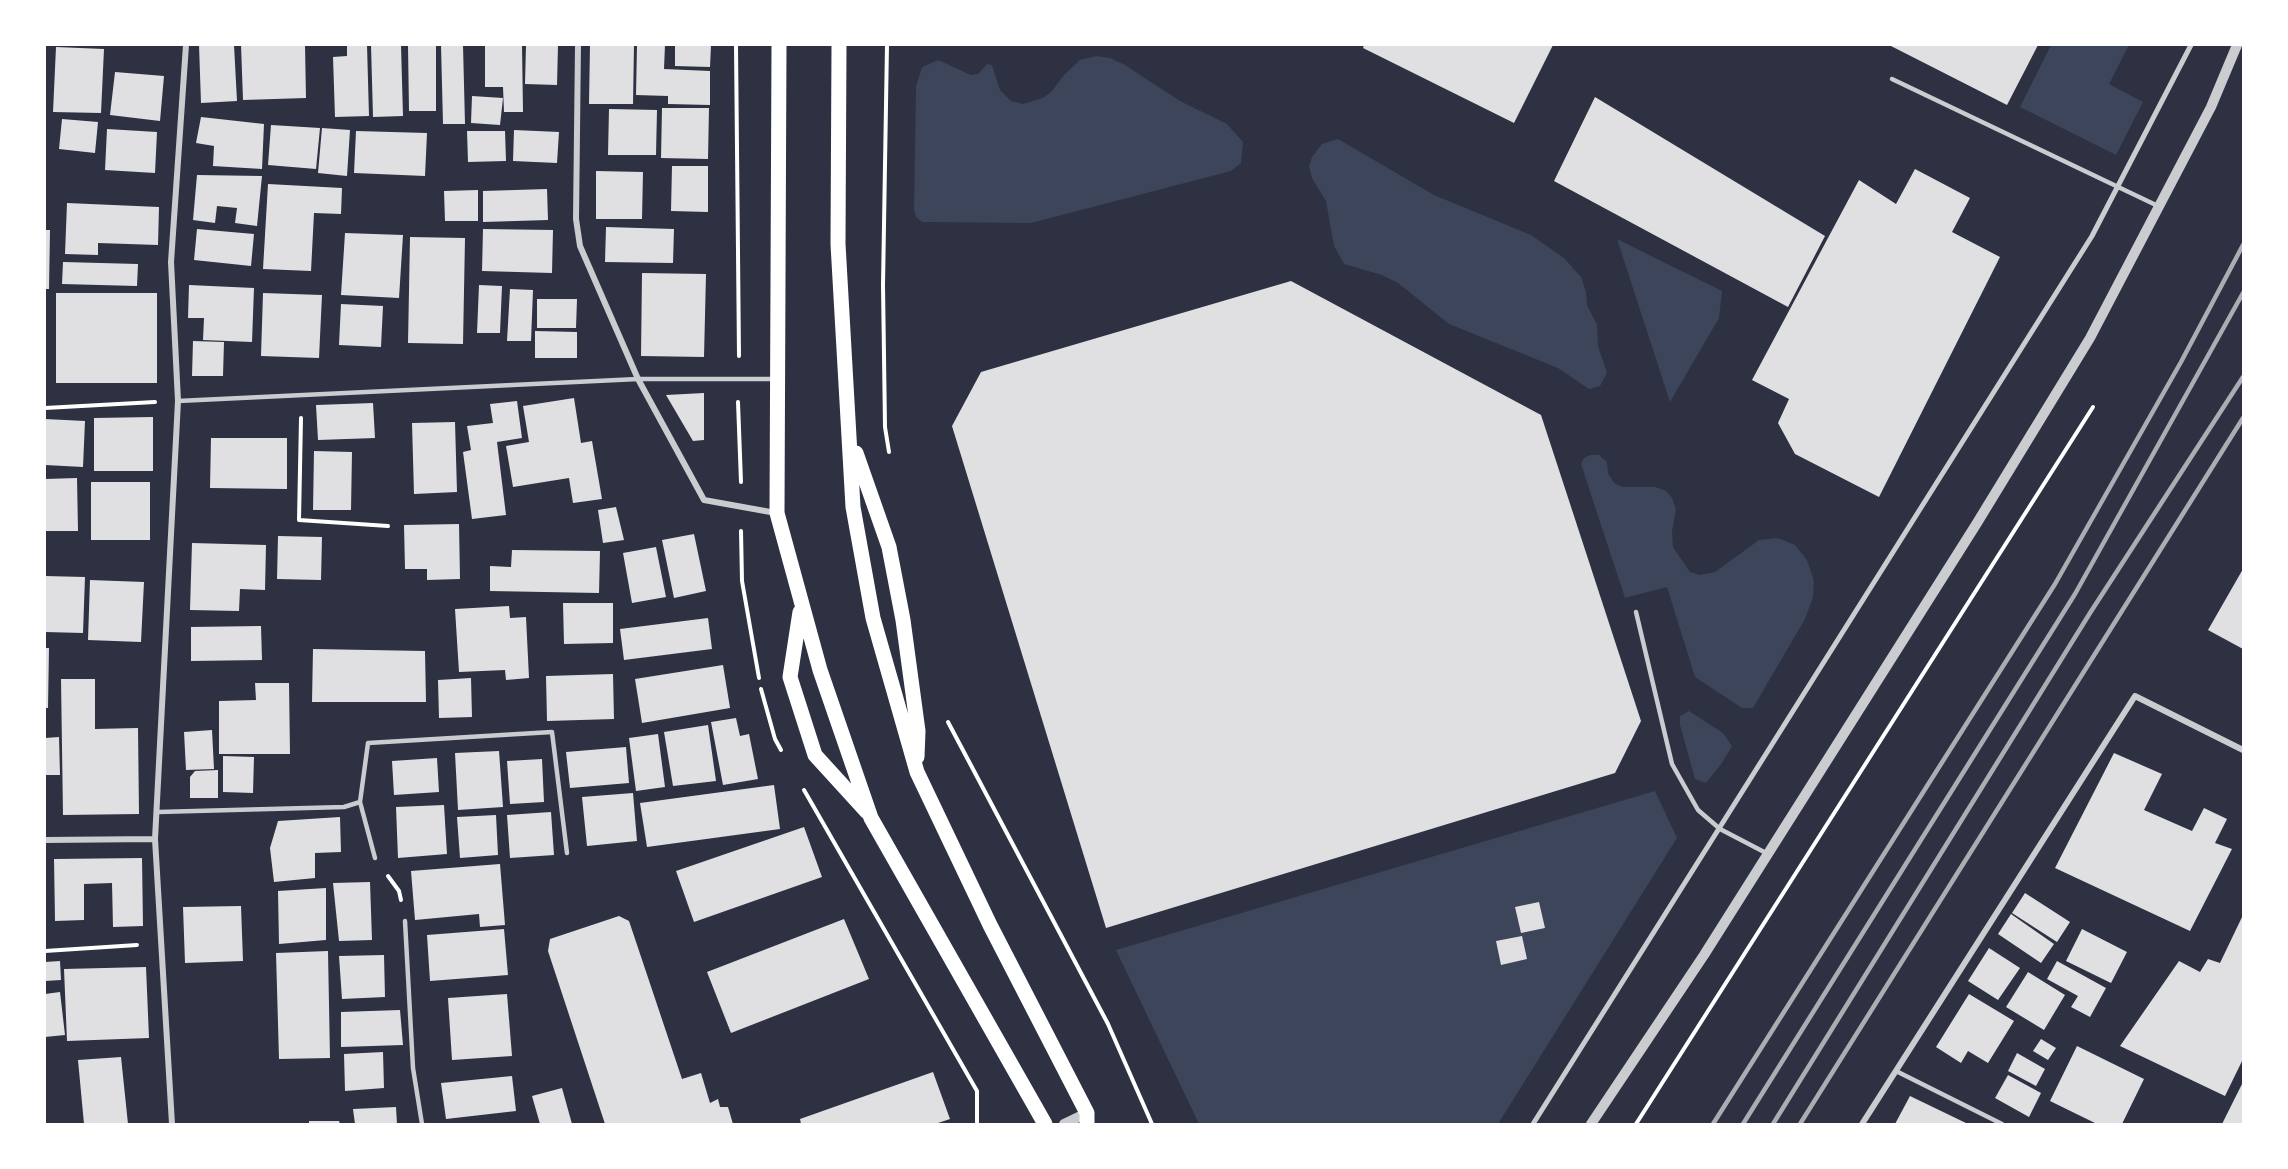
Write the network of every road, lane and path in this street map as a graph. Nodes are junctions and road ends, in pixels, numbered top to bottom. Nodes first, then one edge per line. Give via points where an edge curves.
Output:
1 (186, 45) edge
2 (578, 45) edge
3 (779, 45) edge
4 (839, 45) edge
5 (887, 45) edge
6 (2191, 45) edge
7 (2237, 45) edge
8 (1892, 79) dead end
9 (2116, 186) junction
10 (2159, 206) junction
11 (638, 379) junction
12 (775, 379) junction
13 (301, 396) junction
14 (178, 401) junction
15 (2092, 407) dead end
16 (45, 408) edge
17 (850, 436) junction
18 (890, 458) dead end
19 (777, 513) junction
20 (388, 526) dead end
21 (801, 606) junction
22 (1636, 612) dead end
23 (944, 714) dead end
24 (2243, 750) edge
25 (917, 772) junction
26 (360, 802) junction
27 (158, 812) junction
28 (872, 818) junction
29 (1720, 829) junction
30 (155, 839) junction
31 (45, 840) edge
32 (567, 853) dead end
33 (1768, 854) junction
34 (375, 858) joint
35 (405, 921) joint
36 (160, 944) junction
37 (45, 951) edge
38 (1896, 1071) junction
39 (1087, 1118) edge
40 (172, 1124) edge
41 (422, 1124) edge
42 (1045, 1124) edge
43 (1064, 1124) edge
44 (1152, 1124) edge
45 (1533, 1124) edge
46 (1592, 1124) edge
47 (1636, 1124) edge
48 (1862, 1124) edge
49 (2002, 1124) edge

1 - 14 street via 171,262
2 - 11 street via 576,219 580,246
3 - 12 main road
4 - 17 main road via 838,244
5 - 18 path via 883,285 885,427
6 - 9 street
7 - 10 street via 2211,107
8 - 9 lane
9 - 10 lane
9 - 29 street via 2092,236
10 - 33 street via 2084,348
11 - 12 lane
11 - 13 lane
11 - 19 street via 704,500
12 - 19 main road
13 - 14 lane
13 - 20 path via 299,520
14 - 16 path
14 - 27 street
15 - 47 path
17 - 25 main road via 853,507 873,618
17 - 25 main road via 891,558 918,731
19 - 21 main road
21 - 28 main road
21 - 28 main road via 790,676 815,755
22 - 29 lane via 1672,764 1698,810
23 - 44 path via 1108,1024
24 - 38 street via 2135,696
25 - 39 main road
26 - 27 lane via 344,807
26 - 32 lane via 368,743 552,732
26 - 34 lane
27 - 30 street
28 - 42 main road
29 - 33 lane
29 - 45 street
30 - 31 street
30 - 36 street
33 - 46 street
34 - 35 path via 399,891
35 - 41 lane via 413,1068
36 - 37 path
36 - 40 street
38 - 48 street
38 - 49 lane
39 - 43 street

